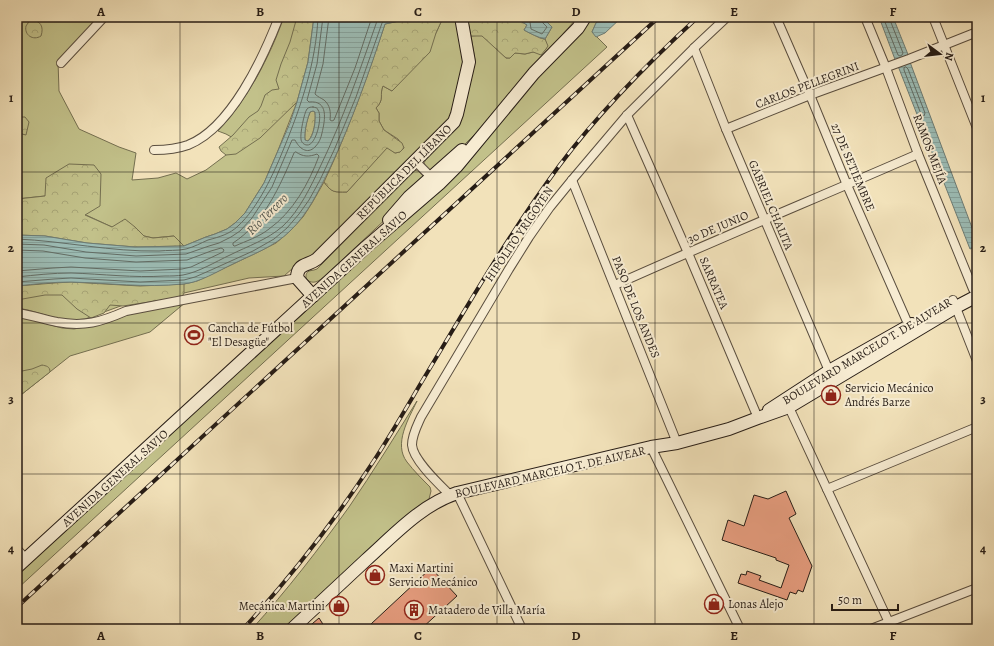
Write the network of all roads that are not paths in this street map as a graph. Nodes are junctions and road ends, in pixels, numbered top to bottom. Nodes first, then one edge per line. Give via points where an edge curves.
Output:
1 (104, 17) edge
2 (279, 17) edge
3 (461, 17) edge
4 (585, 17) edge
5 (727, 17) edge
6 (776, 17) edge
7 (865, 17) edge
8 (933, 17) edge
9 (977, 32) edge
10 (945, 45) junction
11 (694, 48) junction
12 (62, 63) dead end
13 (886, 68) junction
14 (810, 95) junction
15 (627, 115) junction
16 (977, 128) edge
17 (726, 129) junction
18 (154, 150) dead end
19 (918, 154) junction
20 (415, 161) junction
21 (572, 180) junction
22 (435, 181) junction
23 (847, 185) junction
24 (764, 221) junction
25 (688, 253) junction
26 (298, 278) junction
27 (615, 285) junction
28 (976, 290) edge
29 (313, 296) junction
30 (954, 304) junction
31 (17, 313) edge
32 (909, 326) junction
33 (977, 361) edge
34 (829, 371) junction
35 (787, 403) junction
36 (758, 418) junction
37 (977, 427) edge
38 (677, 443) junction
39 (652, 447) junction
40 (827, 489) junction
41 (453, 494) junction
42 (17, 549) edge
43 (21, 563) edge
44 (977, 588) edge
45 (890, 626) edge
46 (292, 629) edge
47 (522, 629) edge
48 (740, 629) edge
49 (871, 629) edge

1 - 12 street
2 - 18 street via 251,77 235,103 218,123 189,145
3 - 20 main road, REPÚBLICA DEL LÍBANO via 469,62 457,114 451,126
4 - 22 main road, AVENIDA GENERAL SAVIO via 578,28 534,72 500,114 464,148
5 - 11 street, HIPÓLITO YRIGOYEN
6 - 14 street, 27 DE SETIEMBRE
7 - 13 street, RAMOS MEJÍA
8 - 10 street
9 - 10 street
10 - 13 street, CARLOS PELLEGRINI
10 - 16 street
11 - 15 street, HIPÓLITO YRIGOYEN
11 - 17 street, GABRIEL CHALITA
13 - 14 street, CARLOS PELLEGRINI
13 - 19 street, RAMOS MEJÍA
14 - 17 street, CARLOS PELLEGRINI
14 - 23 street, 27 DE SETIEMBRE
15 - 21 street, HIPÓLITO YRIGOYEN
15 - 25 street, SARRATEA
17 - 24 street, GABRIEL CHALITA
19 - 23 street, 30 DE JUNIO
19 - 28 street, RAMOS MEJÍA
20 - 22 street
20 - 26 main road, REPÚBLICA DEL LÍBANO via 313,263 303,265 298,270
21 - 27 street, PASO DE LOS ANDES
21 - 41 street, HIPÓLITO YRIGOYEN via 509,269 415,429 412,444 416,455 425,468
22 - 29 main road, AVENIDA GENERAL SAVIO via 402,204 366,246
23 - 24 street, 30 DE JUNIO
23 - 32 street, 27 DE SETIEMBRE
24 - 25 street, 30 DE JUNIO
24 - 34 street, GABRIEL CHALITA
25 - 27 street, 30 DE JUNIO
25 - 36 street, SARRATEA
26 - 29 main road
26 - 31 street via 126,311 94,323 57,322
27 - 38 street, PASO DE LOS ANDES
28 - 30 main road, BOULEVARD MARCELO T. DE ALVEAR
29 - 43 main road, AVENIDA GENERAL SAVIO
30 - 32 main road, BOULEVARD MARCELO T. DE ALVEAR
30 - 33 street
30 - 35 main road, BOULEVARD MARCELO T. DE ALVEAR
32 - 34 main road, BOULEVARD MARCELO T. DE ALVEAR
34 - 35 main road, BOULEVARD MARCELO T. DE ALVEAR
35 - 36 main road, BOULEVARD MARCELO T. DE ALVEAR
35 - 40 street
36 - 38 main road, BOULEVARD MARCELO T. DE ALVEAR
37 - 40 street
38 - 39 main road, BOULEVARD MARCELO T. DE ALVEAR
39 - 41 main road, BOULEVARD MARCELO T. DE ALVEAR
39 - 48 street
40 - 45 street
41 - 46 main road, BOULEVARD MARCELO T. DE ALVEAR via 429,506 410,521
41 - 47 street, HIPÓLITO YRIGOYEN
42 - 43 street
44 - 45 street
45 - 49 street

